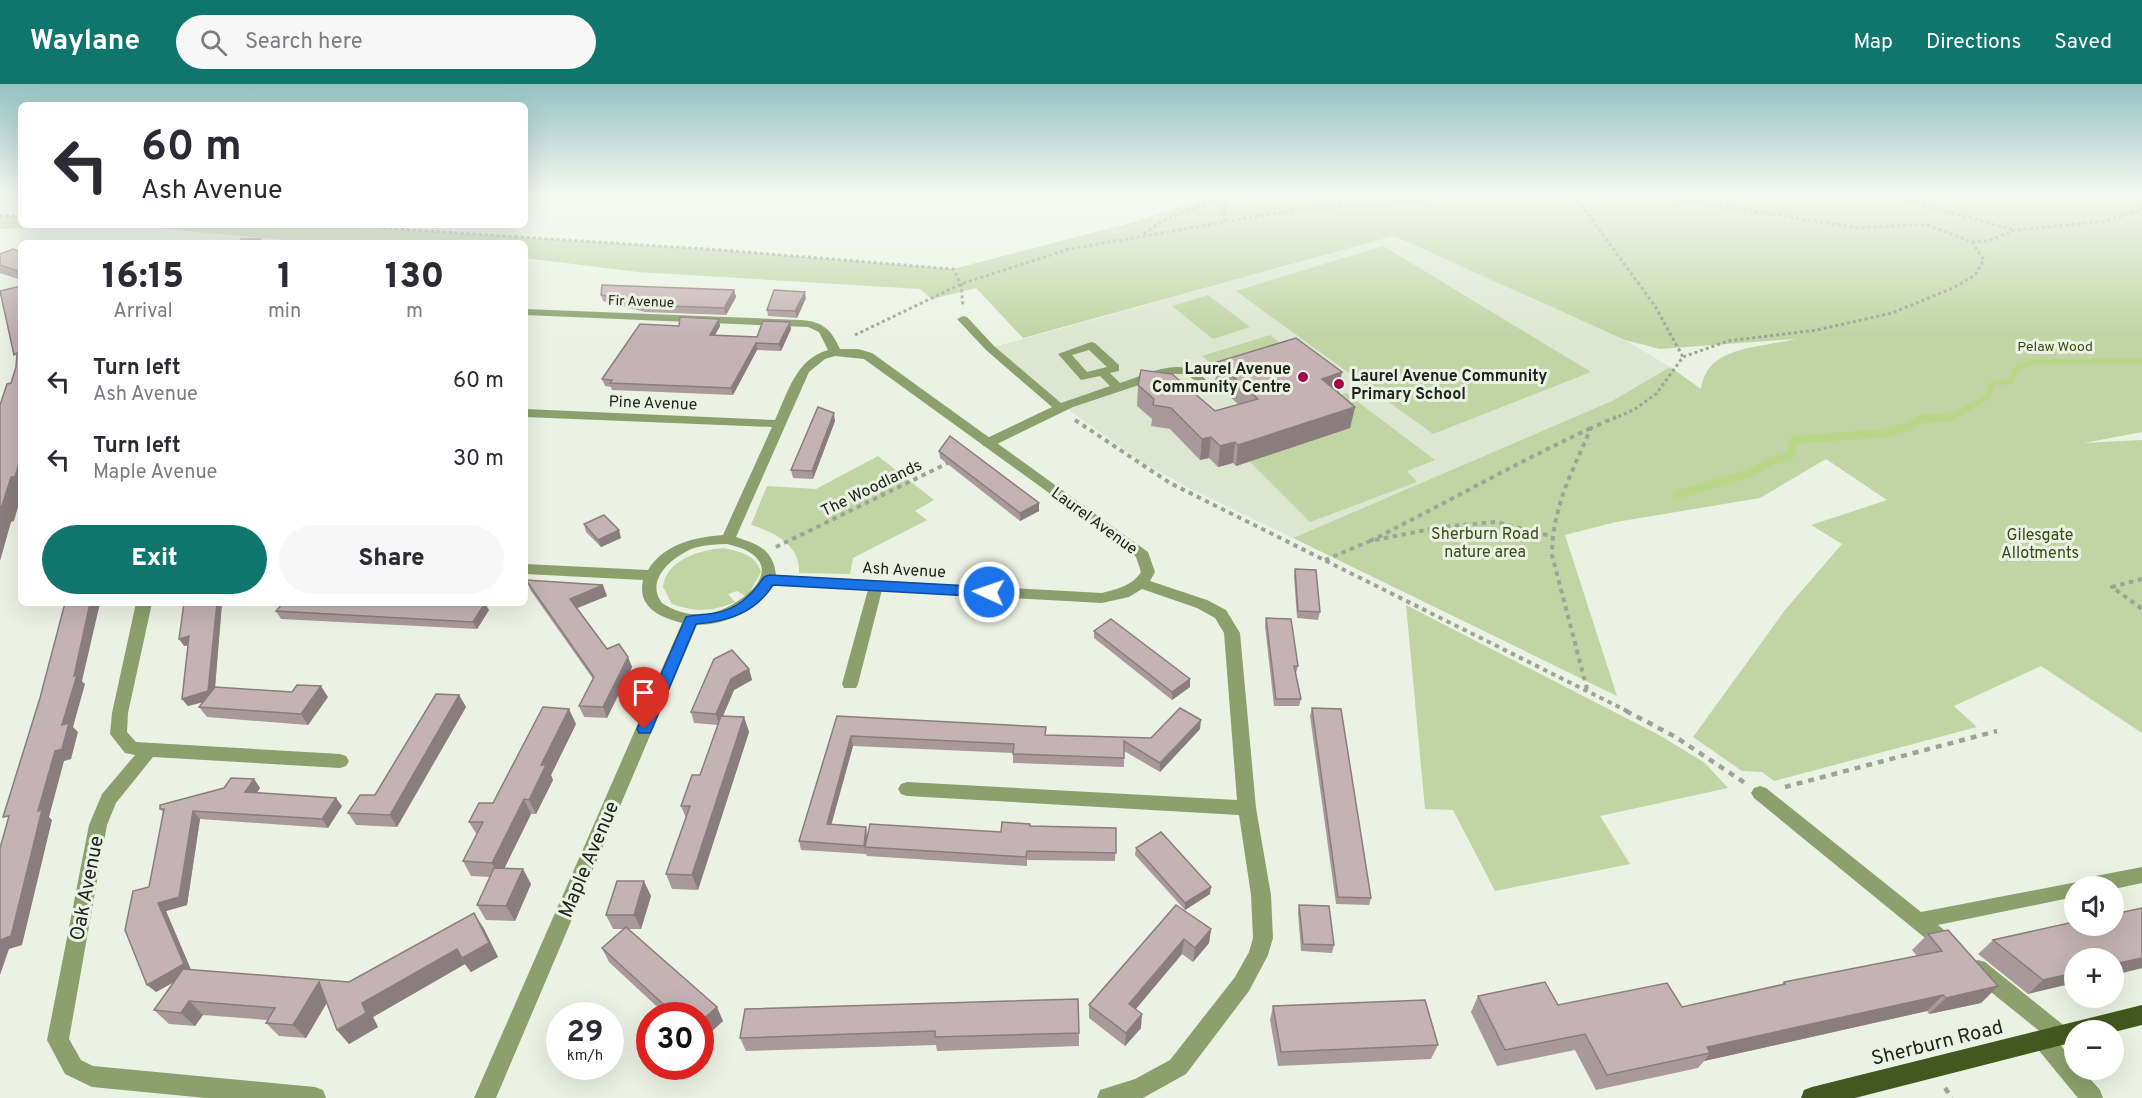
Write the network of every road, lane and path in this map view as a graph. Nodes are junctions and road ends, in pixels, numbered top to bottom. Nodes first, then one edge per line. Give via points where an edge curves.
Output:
1 (602, 242) edge
2 (1104, 242) edge
3 (1609, 242) edge
4 (1972, 242) edge
5 (961, 284) junction
6 (528, 312) edge
7 (963, 318) joint
8 (838, 349) junction
9 (1683, 357) junction
10 (1102, 372) dead end
11 (1201, 381) dead end
12 (1119, 388) junction
13 (1060, 408) junction
14 (528, 413) edge
15 (780, 424) junction
16 (1591, 428) junction
17 (988, 443) junction
18 (1551, 536) junction
19 (728, 539) junction
20 (1370, 541) junction
21 (764, 553) junction
22 (1325, 560) junction
23 (528, 569) edge
24 (651, 575) junction
25 (2142, 579) edge
26 (769, 580) junction
27 (1141, 583) junction
28 (876, 586) junction
29 (143, 606) edge
30 (2142, 609) edge
31 (691, 620) junction
32 (850, 684) dead end
33 (1587, 690) junction
34 (1997, 731) dead end
35 (149, 750) junction
36 (340, 761) dead end
37 (907, 789) dead end
38 (1760, 793) junction
39 (1247, 808) junction
40 (2142, 875) edge
41 (2124, 878) edge
42 (2064, 891) edge
43 (1918, 921) junction
44 (2142, 1015) edge
45 (2121, 1020) edge
46 (2064, 1034) edge
47 (2084, 1080) edge
48 (315, 1098) edge
49 (485, 1098) edge
50 (1108, 1098) edge
51 (1812, 1098) edge
52 (2092, 1098) edge

1 - 5 path via 953,269
2 - 5 path via 1069,249
3 - 9 path via 1655,306
4 - 9 path via 1984,260 1975,275 1892,313 1817,330 1728,341
5 - 7 path
5 - 8 path
6 - 8 street, Fir Avenue via 812,323 826,332
7 - 13 street via 990,348
8 - 15 street via 804,370
8 - 17 street, Laurel Avenue via 868,356
9 - 16 path via 1656,394 1635,409
10 - 12 street
11 - 12 street via 1189,371 1171,370
12 - 13 street
13 - 17 street
13 - 22 path via 1170,483
14 - 15 street, Pine Avenue
15 - 19 street
16 - 18 path via 1557,506
16 - 20 path via 1514,464
17 - 21 path, The Woodlands
17 - 27 street, Laurel Avenue via 1143,555 1148,572
18 - 20 path via 1496,522 1441,526
18 - 33 path via 1552,555
19 - 21 street via 747,543
19 - 24 street via 681,549 661,562
20 - 22 path
21 - 26 street via 770,566
22 - 33 path
23 - 24 street
24 - 31 street via 649,599 671,616
25 - 30 path via 2112,587
26 - 28 street, Ash Avenue
26 - 31 street via 758,597 742,609
27 - 28 street, Ash Avenue via 1124,593 1102,598
27 - 39 street via 1221,614 1232,633
28 - 32 street
29 - 35 street via 118,734 130,748
31 - 49 street, Maple Avenue
33 - 38 path via 1674,736
34 - 38 path
35 - 36 street
35 - 48 street, Oak Avenue via 108,799 98,825 58,1041 73,1067 92,1076
37 - 39 street
38 - 43 street
39 - 50 street via 1261,896 1263,938 1258,955 1242,984 1178,1067 1139,1089
40 - 41 street
42 - 43 street
43 - 46 street
44 - 45 main road, Sherburn Road
46 - 51 main road, Sherburn Road
47 - 52 street

